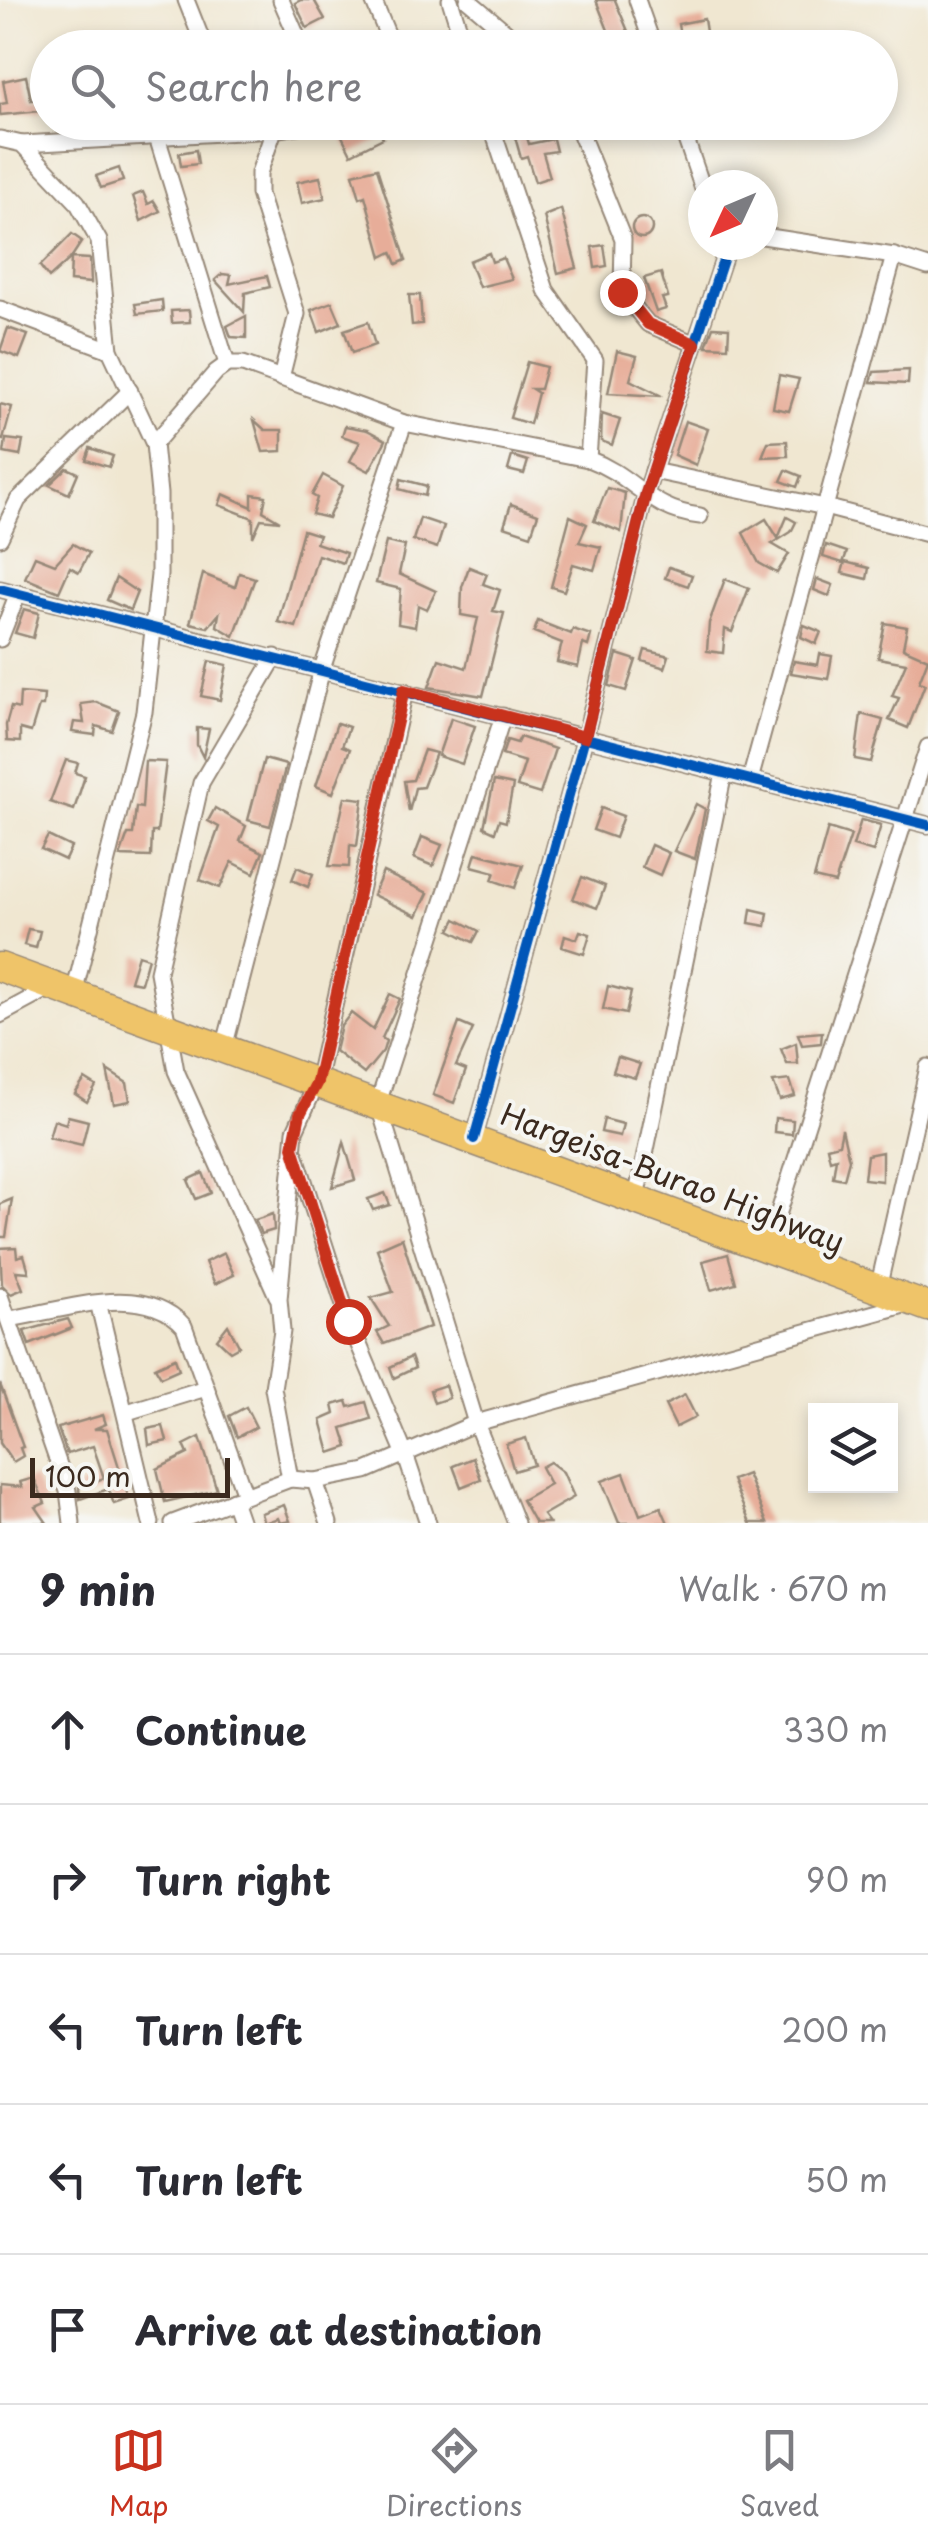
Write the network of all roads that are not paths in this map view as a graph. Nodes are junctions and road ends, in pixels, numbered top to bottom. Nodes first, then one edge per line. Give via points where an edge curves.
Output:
1 (186, 0) edge
2 (281, 0) edge
3 (373, 0) edge
4 (450, 0) edge
5 (468, 0) edge
6 (637, 0) edge
7 (198, 30) edge
8 (294, 30) edge
9 (386, 30) edge
10 (459, 30) edge
11 (504, 30) edge
12 (648, 30) edge
13 (0, 139) edge
14 (99, 140) edge
15 (158, 140) edge
16 (271, 140) edge
17 (496, 140) edge
18 (583, 140) edge
19 (686, 140) edge
20 (22, 144) junction
21 (696, 170) edge
22 (778, 238) edge
23 (894, 256) junction
24 (721, 260) edge
25 (928, 267) edge
26 (0, 309) edge
27 (695, 344) junction
28 (110, 350) junction
29 (227, 364) junction
30 (282, 378) junction
31 (130, 391) junction
32 (404, 423) junction
33 (154, 444) junction
34 (588, 458) junction
35 (653, 472) junction
36 (646, 493) junction
37 (825, 507) junction
38 (700, 516) dead end
39 (928, 534) edge
40 (0, 538) edge
41 (0, 588) edge
42 (18, 593) junction
43 (152, 626) junction
44 (0, 639) edge
45 (275, 658) junction
46 (322, 669) junction
47 (404, 690) junction
48 (503, 716) junction
49 (585, 737) junction
50 (928, 747) edge
51 (724, 773) junction
52 (750, 780) junction
53 (907, 820) junction
54 (928, 825) edge
55 (0, 967) edge
56 (62, 991) junction
57 (0, 1015) edge
58 (168, 1028) junction
59 (224, 1048) junction
60 (928, 1067) edge
61 (317, 1082) junction
62 (378, 1103) junction
63 (474, 1139) junction
64 (293, 1147) junction
65 (636, 1203) junction
66 (767, 1250) junction
67 (878, 1289) junction
68 (0, 1296) edge
69 (279, 1299) junction
70 (922, 1304) edge
71 (99, 1306) junction
72 (8, 1319) junction
73 (206, 1388) junction
74 (126, 1412) junction
75 (476, 1423) junction
76 (406, 1456) junction
77 (290, 1479) junction
78 (315, 1480) junction
79 (239, 1498) junction
80 (72, 1523) edge
81 (151, 1523) edge
82 (173, 1523) edge
83 (241, 1523) edge
84 (329, 1523) edge
85 (428, 1523) edge
86 (516, 1523) edge

1 - 7 street
2 - 8 street
3 - 9 street
4 - 10 street
5 - 11 street
6 - 12 street
13 - 20 street
14 - 20 street
15 - 29 street
16 - 30 street via 259,194 297,314
17 - 34 street via 546,290 594,360
18 - 27 street via 623,239 622,292 648,324
19 - 21 street
20 - 28 street via 77,202 99,241
22 - 23 street
23 - 25 street
23 - 37 street
24 - 27 street
26 - 28 street
27 - 35 street
28 - 31 street
29 - 30 street
29 - 33 street
30 - 32 street
31 - 33 street
31 - 40 street via 18,500
32 - 34 street
32 - 46 street
33 - 43 street via 159,559
34 - 36 street
35 - 36 street
35 - 37 street
36 - 38 street via 658,506
36 - 49 street
37 - 39 street
37 - 52 street
41 - 42 street
42 - 43 street
42 - 44 street
43 - 45 street
43 - 56 street via 144,712
45 - 46 street
45 - 58 street via 201,783 158,972
46 - 47 street
46 - 59 street
47 - 48 street
47 - 61 street
48 - 49 street
48 - 62 street
49 - 51 street
49 - 63 street
50 - 53 street
51 - 52 street
51 - 65 street
52 - 53 street
53 - 54 street
53 - 66 street
55 - 56 highway, Hargeisa-Burao Highway
56 - 57 street
56 - 58 highway, Hargeisa-Burao Highway
58 - 59 highway, Hargeisa-Burao Highway
58 - 69 street via 176,1072
59 - 61 highway, Hargeisa-Burao Highway
60 - 67 street
61 - 62 highway, Hargeisa-Burao Highway
61 - 64 street
62 - 63 highway, Hargeisa-Burao Highway
62 - 75 street
63 - 65 highway, Hargeisa-Burao Highway
64 - 69 street
64 - 76 street via 348,1321
65 - 66 highway, Hargeisa-Burao Highway
66 - 67 highway, Hargeisa-Burao Highway
67 - 70 highway, Hargeisa-Burao Highway
68 - 72 street
69 - 77 street via 282,1331 273,1388
70 - 75 street
71 - 72 street
71 - 73 street via 152,1303 172,1313 184,1326
71 - 74 street
72 - 80 street via 68,1491
73 - 74 street
73 - 79 street
74 - 81 street
75 - 76 street
75 - 86 street
76 - 78 street
76 - 85 street
77 - 78 street
77 - 79 street
78 - 84 street
79 - 82 street
79 - 83 street

